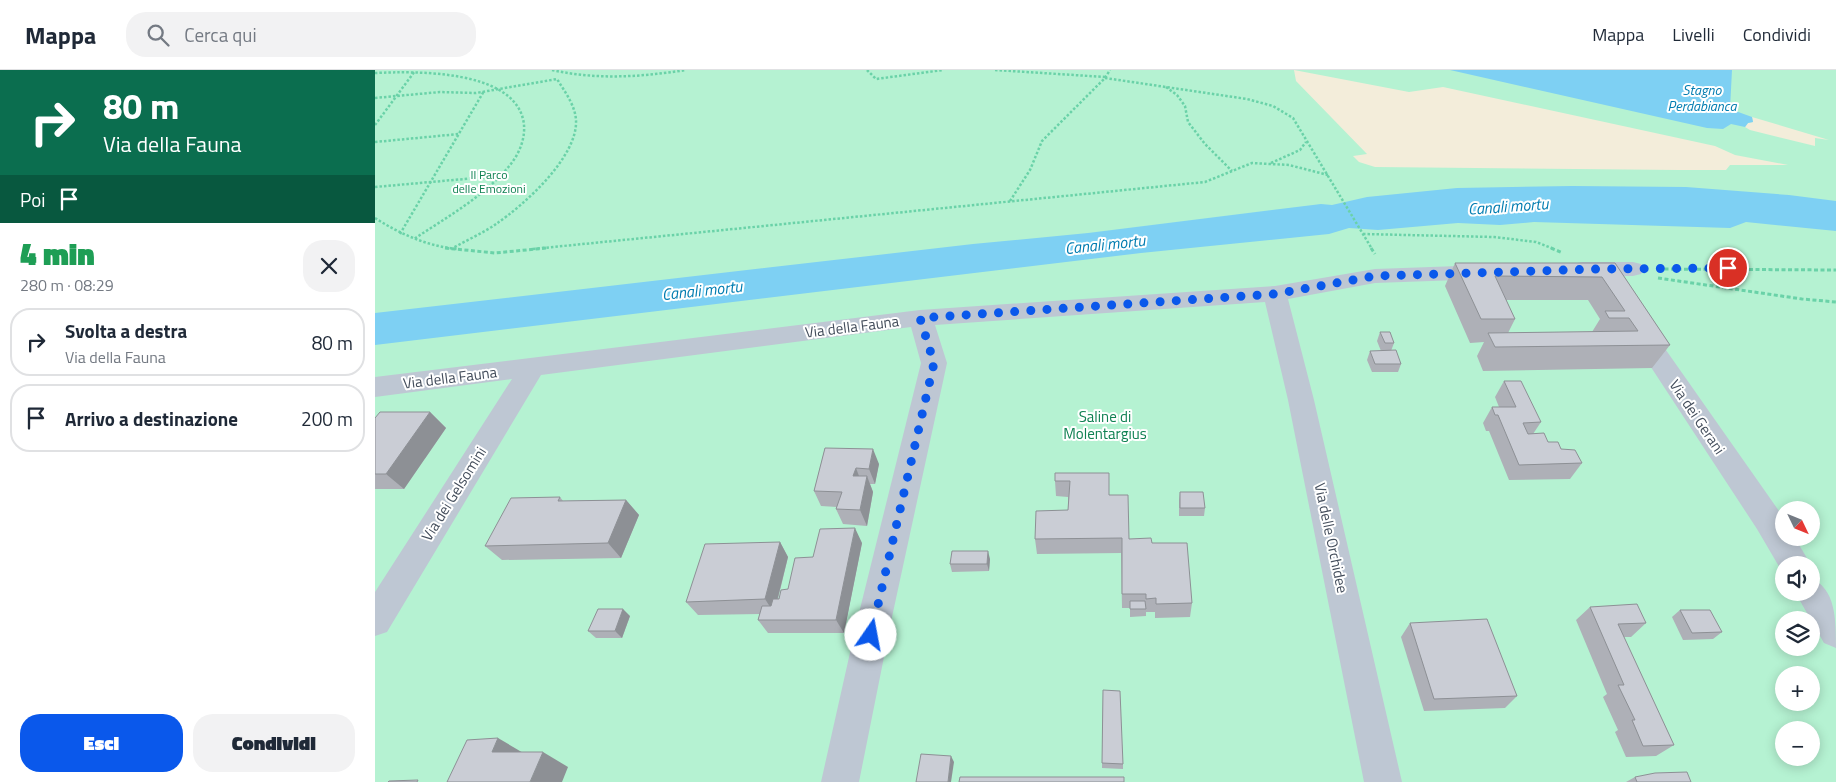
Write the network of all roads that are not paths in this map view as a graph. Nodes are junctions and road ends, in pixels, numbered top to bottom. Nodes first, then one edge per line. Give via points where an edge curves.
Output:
1 (1599, 269) junction
2 (1633, 269) road end
3 (1560, 270) edge
4 (1511, 272) edge
5 (1275, 294) junction
6 (920, 318) junction
7 (532, 368) junction
8 (375, 387) edge
9 (1789, 556) edge
10 (1817, 601) edge
11 (375, 621) edge
12 (1836, 632) edge
13 (840, 782) edge
14 (1383, 782) edge

1 - 2 street
1 - 3 street
1 - 9 street, Via dei Gerani
4 - 5 street, Via della Fauna via 1375,276
5 - 6 street, Via della Fauna
5 - 14 street, Via delle Orchidee
6 - 7 street, Via della Fauna
6 - 13 street via 934,363
7 - 8 street, Via della Fauna
7 - 11 street, Via dei Gelsomini
10 - 12 street

